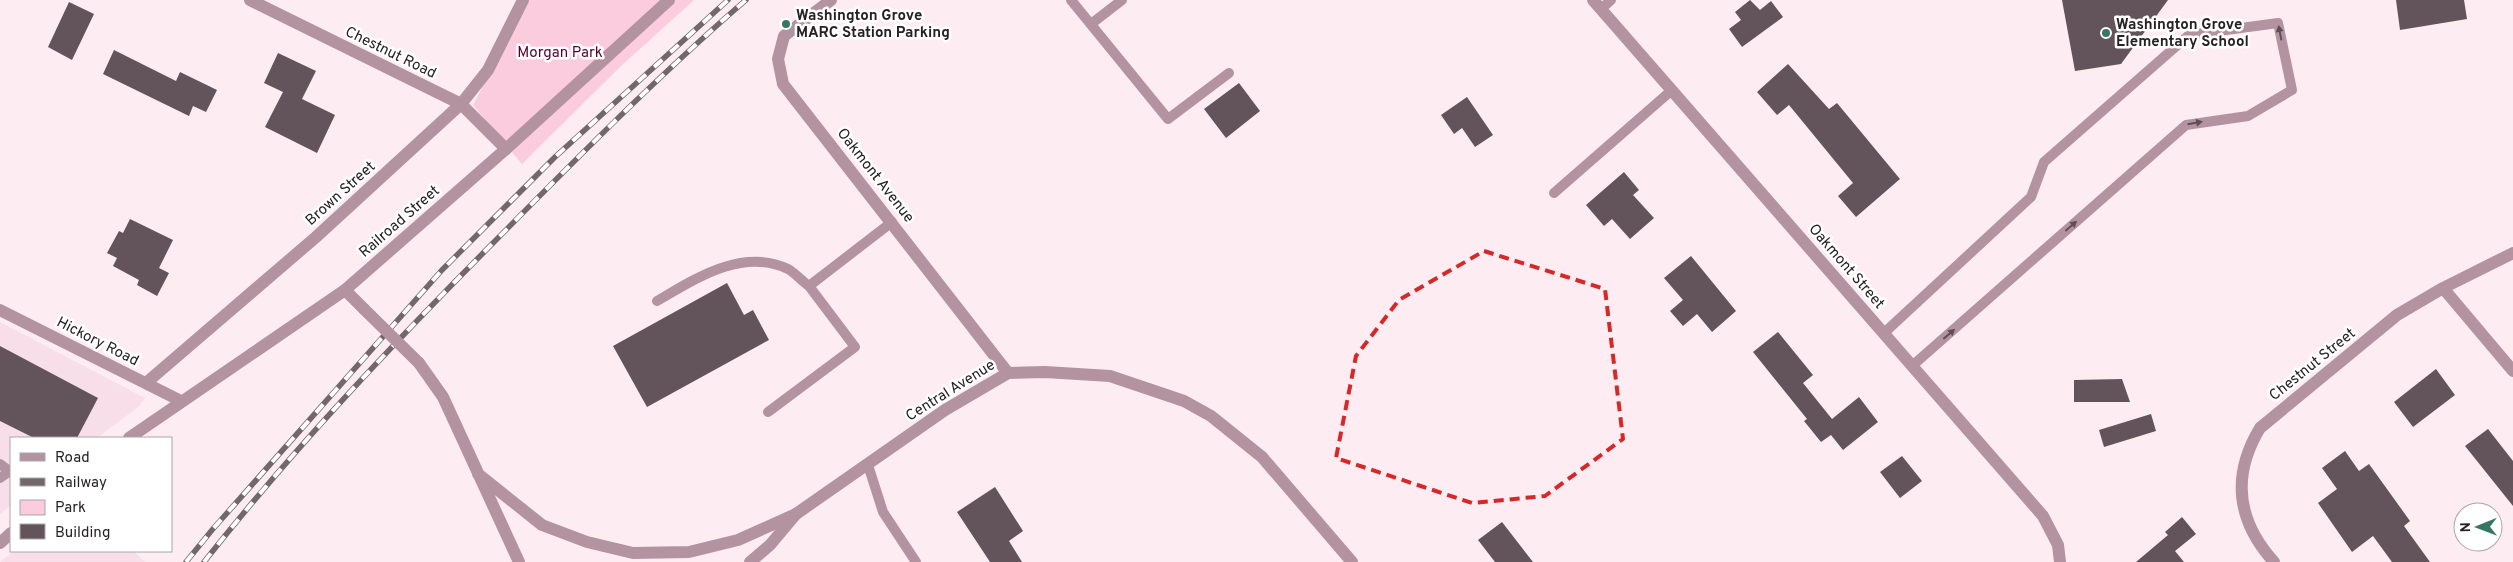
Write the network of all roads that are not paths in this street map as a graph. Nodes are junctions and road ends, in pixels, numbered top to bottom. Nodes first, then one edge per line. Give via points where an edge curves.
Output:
1 (250, 0) edge
2 (523, 0) edge
3 (669, 0) edge
4 (831, 0) edge
5 (1071, 0) edge
6 (1122, 0) edge
7 (1611, 0) edge
8 (1597, 4) edge
9 (1091, 24) junction
10 (1229, 73) dead end
11 (1672, 90) junction
12 (461, 104) junction
13 (506, 149) junction
14 (1554, 193) dead end
15 (892, 222) junction
16 (2513, 253) edge
17 (809, 286) junction
18 (2443, 288) junction
19 (345, 290) junction
20 (656, 301) dead end
21 (0, 310) edge
22 (1884, 333) junction
23 (1912, 366) junction
24 (2513, 370) edge
25 (1008, 373) junction
26 (146, 383) junction
27 (180, 401) junction
28 (768, 412) dead end
29 (129, 437) edge
30 (868, 465) junction
31 (478, 474) junction
32 (796, 514) junction
33 (10, 534) edge
34 (0, 543) edge
35 (519, 562) edge
36 (750, 562) edge
37 (916, 562) edge
38 (1352, 562) edge
39 (2060, 562) edge
40 (2274, 562) edge

1 - 12 street, Chestnut Road
2 - 12 street, Brown Street via 488,70
3 - 13 street, Railroad Street
4 - 15 street, Oakmont Avenue via 784,36 778,59 784,84
5 - 9 lane
6 - 9 lane
7 - 8 lane
8 - 11 street, Oakmont Street
9 - 10 lane via 1168,119
11 - 14 lane
11 - 22 street, Oakmont Street
12 - 13 street, Chestnut Road
12 - 26 street, Brown Street via 316,237
13 - 19 street, Railroad Street
15 - 17 lane
15 - 25 street, Oakmont Avenue
16 - 18 street, Chestnut Street
17 - 20 lane via 788,269 764,262 742,263 711,271
17 - 28 lane via 855,347
18 - 24 street
18 - 40 street, Chestnut Street via 2397,315 2260,428 2248,447 2240,486 2251,529
19 - 27 street, Railroad Street
19 - 31 street, bridge via 419,363 443,397
21 - 26 street, Hickory Road
22 - 23 street, Oakmont Street
23 -> 22 lane via 2186,125 2248,116 2292,90 2278,23 2190,35 2044,162 2030,197
23 - 39 street, Oakmont Street via 2043,516 2058,545
25 - 30 street, Central Avenue via 944,410
25 - 38 street, Central Avenue via 1110,376 1184,401 1211,416 1262,458
26 - 27 street, Hickory Road
27 - 29 street, Railroad Street
30 - 32 street, Central Avenue
30 - 37 lane via 882,512
31 - 32 street via 542,525 587,542 633,553 690,552 738,540
31 - 35 street
32 - 36 street, Central Avenue
33 - 34 street

